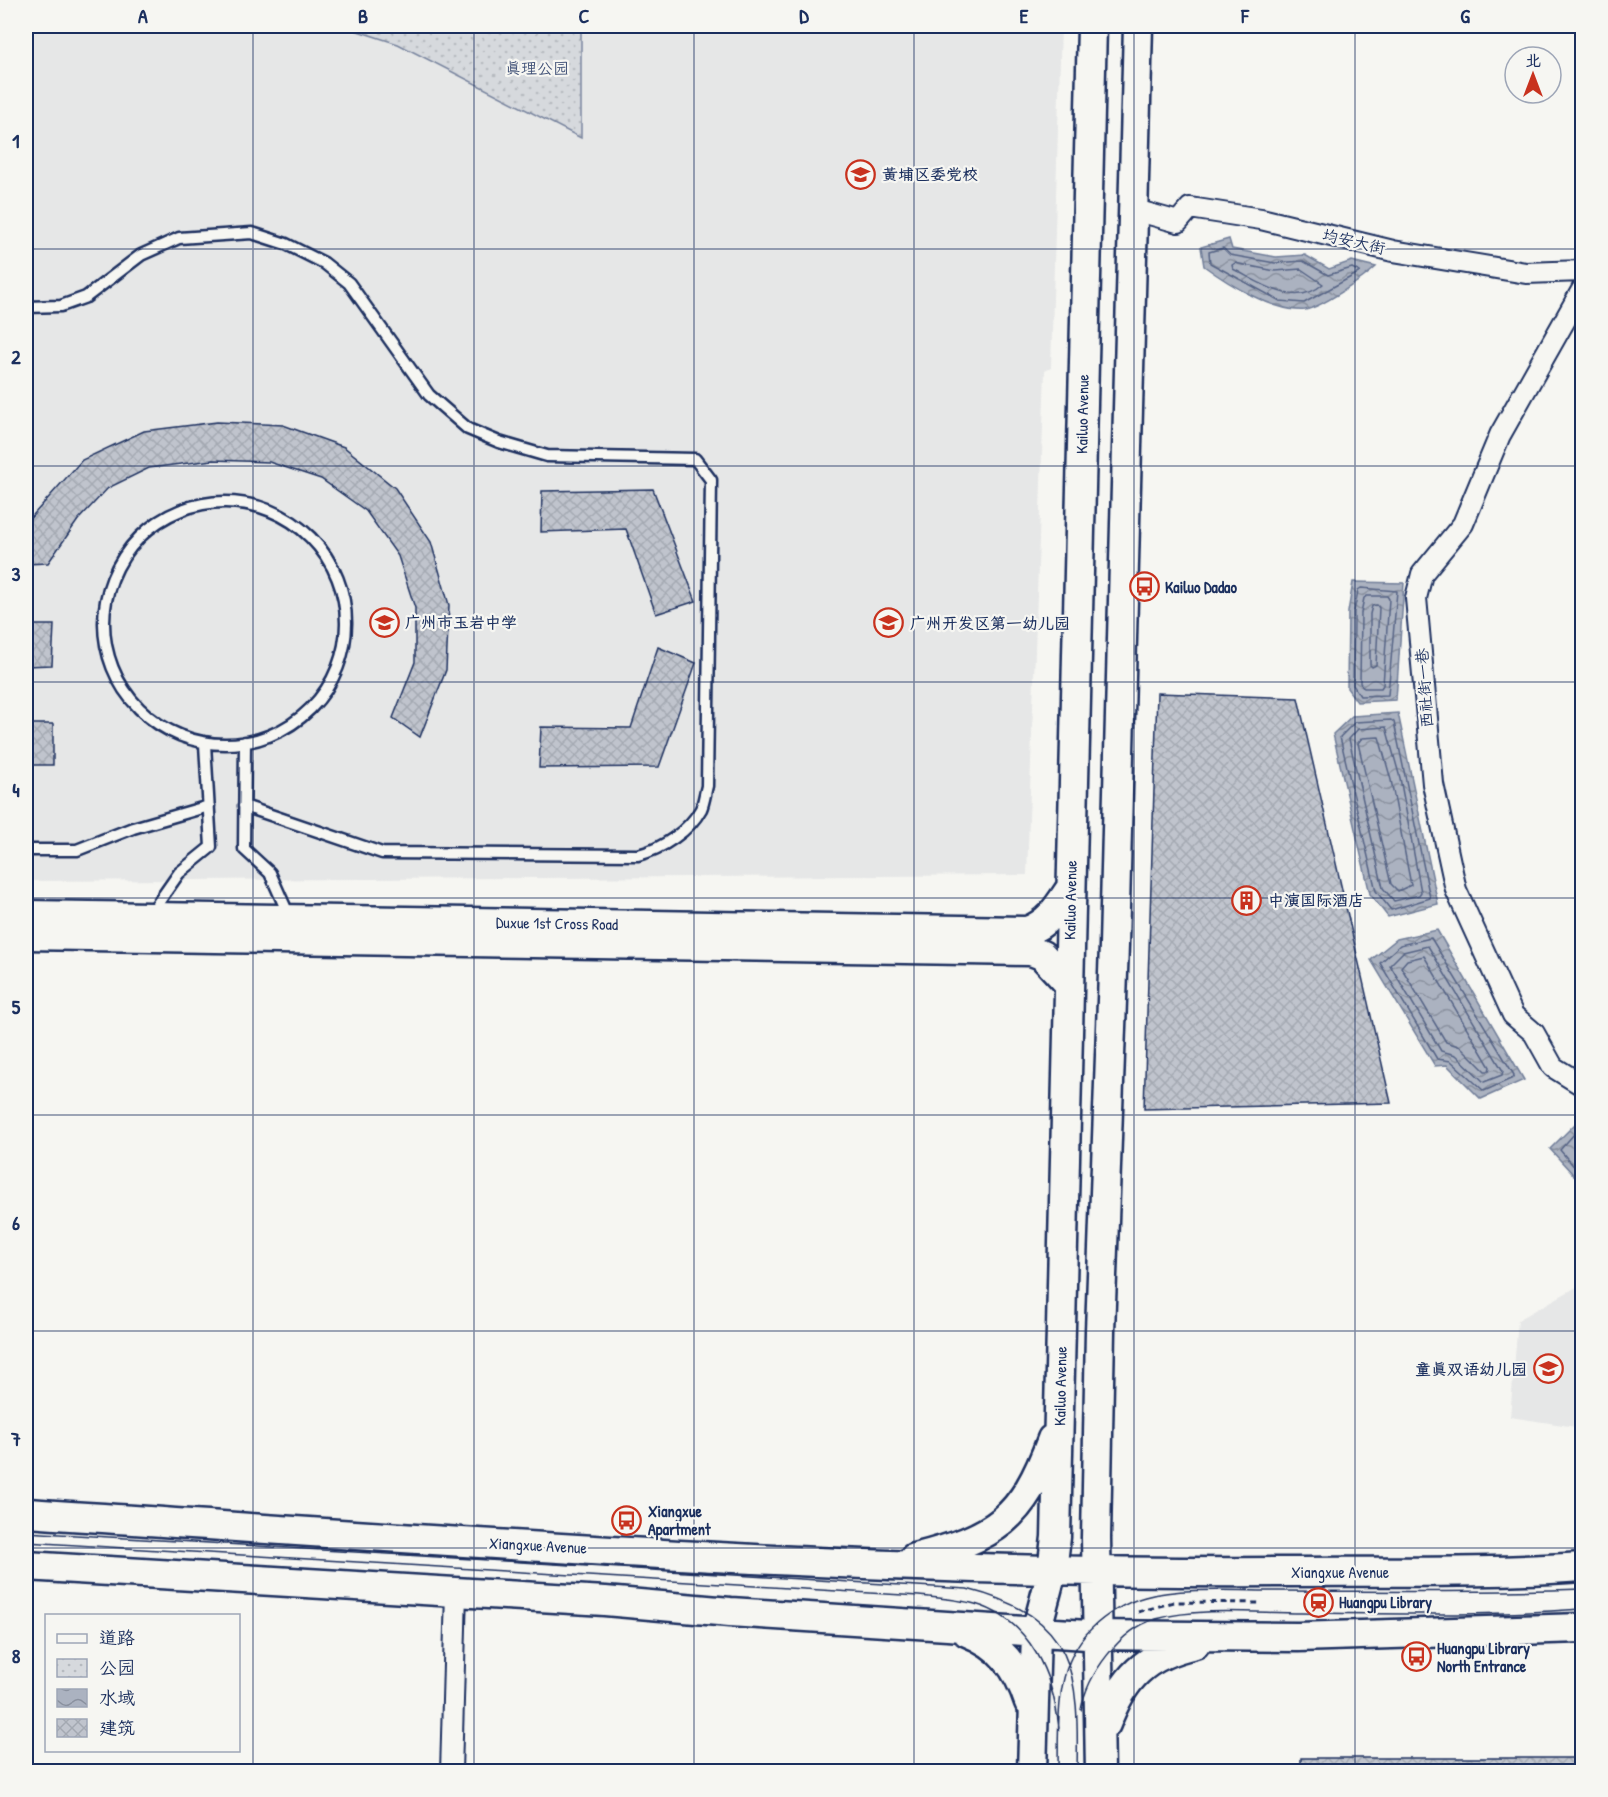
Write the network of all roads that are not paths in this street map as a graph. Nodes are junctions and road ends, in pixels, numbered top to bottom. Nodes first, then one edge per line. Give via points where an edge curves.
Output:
1 (1092, 26) edge
2 (1138, 26) edge
3 (1135, 210) junction
4 (1582, 271) edge
5 (1582, 290) edge
6 (26, 307) edge
7 (245, 742) junction
8 (205, 744) junction
9 (209, 806) junction
10 (244, 806) junction
11 (26, 850) edge
12 (1070, 889) junction
13 (26, 915) edge
14 (149, 916) junction
15 (290, 918) junction
16 (26, 935) edge
17 (1068, 983) junction
18 (1582, 1085) edge
19 (1060, 1351) junction
20 (1099, 1355) junction
21 (1059, 1420) junction
22 (26, 1513) edge
23 (26, 1566) edge
24 (882, 1566) junction
25 (1582, 1567) edge
26 (1052, 1571) junction
27 (1097, 1572) junction
28 (456, 1592) junction
29 (954, 1626) junction
30 (1582, 1628) edge
31 (1036, 1632) junction
32 (1099, 1635) junction
33 (1226, 1637) junction
34 (1033, 1716) junction
35 (1101, 1736) junction
36 (451, 1772) edge
37 (1032, 1772) edge
38 (1100, 1772) edge

1 - 12 main road, Kailuo Avenue
2 - 3 main road
3 - 4 street, 均安大街 via 1178,222 1190,207 1261,219 1393,251 1526,273
3 - 20 main road
5 - 18 street, 西社街一巷 via 1500,435 1463,524 1422,574 1416,598 1433,784 1456,890 1513,1015 1534,1033 1553,1067
6 - 10 lane via 61,306 86,297 141,255 179,238 252,233 286,243 324,263 349,283 429,395 468,429 547,456 695,459 711,480 707,786 701,808 659,850 638,855 381,853
7 - 8 lane
7 - 8 lane via 276,733 304,715 326,691 340,662 347,631 333,567 315,541 290,520 260,507 228,502 195,506 165,518 139,537 120,563 107,593 104,625 109,657 122,687 143,712 170,730
7 - 10 lane
8 - 9 lane
9 - 11 lane via 133,828 77,850
9 - 14 lane via 211,847 179,873
10 - 15 lane via 244,849 270,873
12 - 15 main road, Duxue 1st Cross Road via 1054,914 1027,931
12 - 17 main road, Kailuo Avenue
13 - 14 main road, Duxue 1st Cross Road
14 - 15 main road, Duxue 1st Cross Road
16 - 17 main road, Duxue 1st Cross Road via 1031,951 1042,955
17 - 19 main road, Kailuo Avenue
19 - 20 main road via 1085,1380 1094,1376
19 - 21 main road, Kailuo Avenue
20 - 27 main road
21 - 24 main road via 1040,1470 1025,1495 997,1527 977,1539
21 - 26 main road, Kailuo Avenue
22 - 24 main road, Xiangxue Avenue
23 - 28 main road
24 - 26 main road, Xiangxue Avenue
25 - 27 main road, Xiangxue Avenue via 1457,1572
26 - 27 main road, Xiangxue Avenue
26 - 31 main road, Kailuo Avenue
27 - 32 main road
28 - 29 main road
28 - 36 street
29 - 31 main road
29 - 34 main road via 1002,1651 1016,1671
30 - 33 main road
31 - 32 main road
31 - 34 main road, Kailuo Avenue
32 - 33 main road
32 - 35 main road
33 - 35 main road via 1184,1646 1146,1663 1117,1696
34 - 37 main road, Kailuo Avenue
35 - 38 main road

